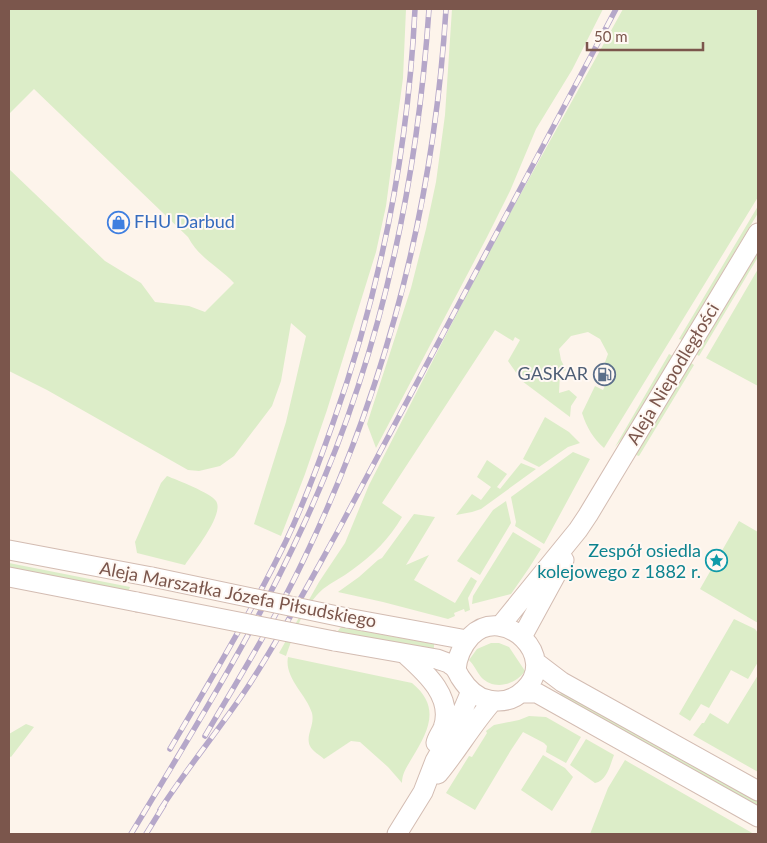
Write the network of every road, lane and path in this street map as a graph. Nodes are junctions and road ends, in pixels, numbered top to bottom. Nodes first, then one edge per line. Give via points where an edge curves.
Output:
1 (758, 233) edge
2 (588, 515) junction
3 (9, 550) edge
4 (9, 577) edge
5 (500, 626) junction
6 (522, 637) junction
7 (467, 640) junction
8 (404, 653) junction
9 (537, 663) junction
10 (456, 670) junction
11 (471, 691) junction
12 (521, 693) junction
13 (493, 701) junction
14 (435, 761) junction
15 (423, 792) junction
16 (758, 792) edge
17 (758, 817) edge
18 (397, 834) edge

1 - 2 street, Aleja Niepodległości
2 - 5 street, Aleja Niepodległości
2 - 6 street, Aleja Niepodległości
3 - 7 street, Aleja Marszałka Józefa Piłsudskiego, bridge
4 - 8 street, Aleja Marszałka Józefa Piłsudskiego, bridge
5 - 6 street via 512,629
5 - 7 street via 476,631
6 - 9 street
7 - 10 street via 460,651
8 - 10 street, Aleja Marszałka Józefa Piłsudskiego via 437,660 452,665
8 - 14 street via 432,680 444,704 444,722 436,741
9 - 12 street via 534,678
9 - 16 street via 562,682
10 - 11 street
11 - 13 street
11 - 14 street
12 - 13 street via 502,702
12 - 17 street via 537,693
13 - 15 street
14 - 15 street
15 - 18 street

